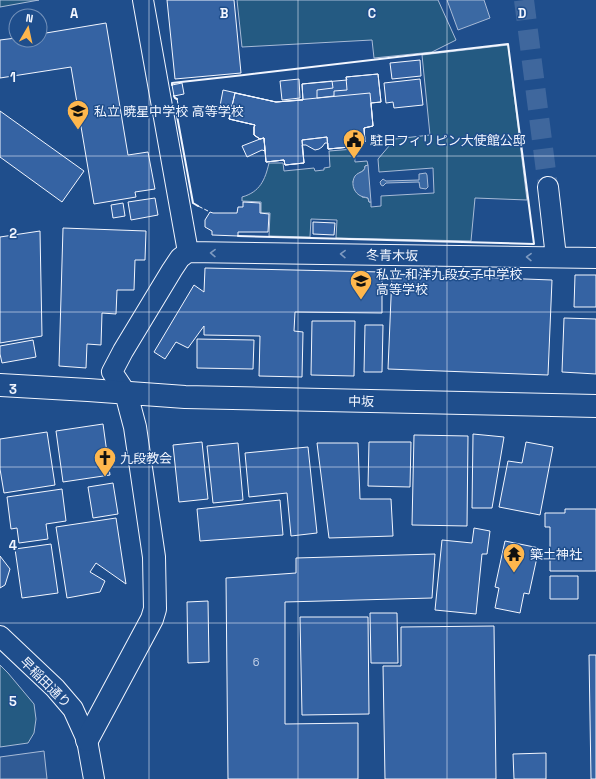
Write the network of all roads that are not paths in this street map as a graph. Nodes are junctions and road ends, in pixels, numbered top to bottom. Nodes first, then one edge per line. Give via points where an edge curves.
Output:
1 (143, 0) edge
2 (548, 187) tunnel mouth
3 (188, 252) junction
4 (556, 258) junction
5 (596, 258) edge
6 (0, 385) edge
7 (126, 393) junction
8 (596, 406) edge
9 (0, 636) edge
10 (88, 740) junction
11 (94, 779) edge

1 - 3 street
2 - 4 street
4 -> 3 street, 冬青木坂
3 - 7 street via 172,270 112,372
4 - 5 street, 冬青木坂
6 - 7 street, 中坂
7 - 8 street, 中坂 via 185,397
7 - 10 street via 135,427 154,557 154,609 152,619
9 - 10 street, 早稲田通り via 73,708
10 - 11 street, 早稲田通り

